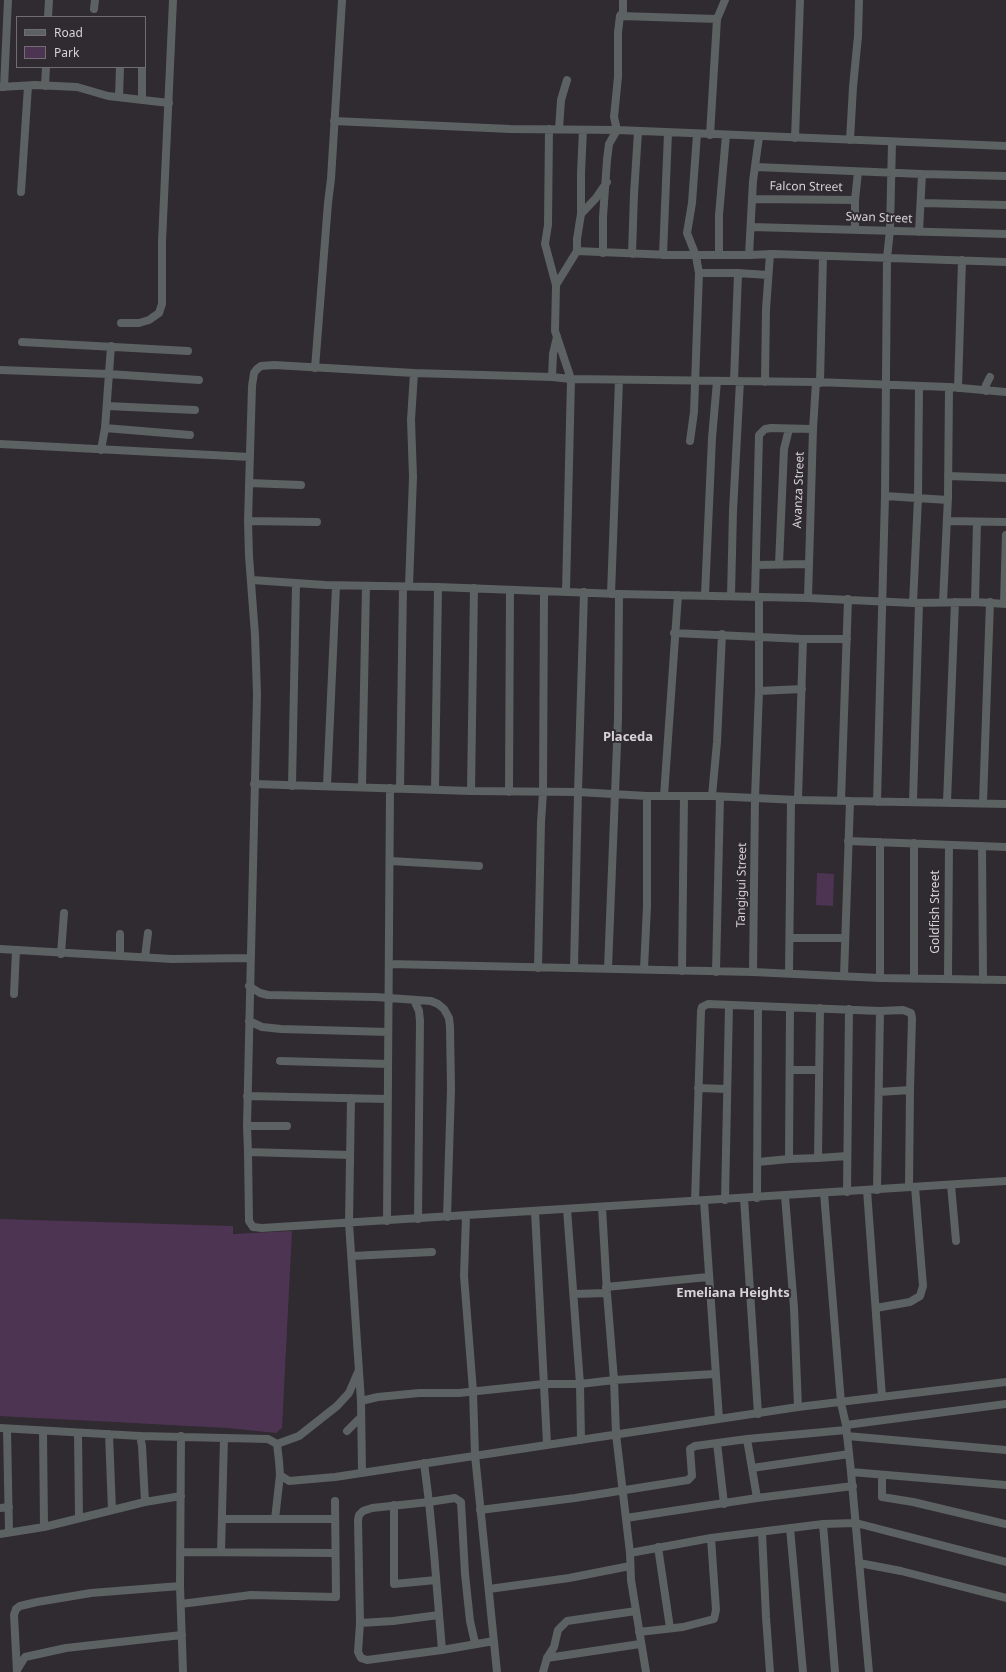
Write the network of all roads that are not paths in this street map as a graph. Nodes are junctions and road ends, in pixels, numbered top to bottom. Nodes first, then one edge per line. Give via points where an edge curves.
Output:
1 (8, 0) edge
2 (49, 0) edge
3 (95, 0) edge
4 (173, 0) edge
5 (342, 0) edge
6 (623, 0) edge
7 (724, 0) edge
8 (800, 0) edge
9 (859, 0) edge
10 (94, 9) dead end
11 (48, 16) edge
12 (620, 16) junction
13 (717, 19) junction
14 (46, 68) edge
15 (120, 68) edge
16 (142, 68) edge
17 (566, 80) dead end
18 (28, 86) junction
19 (45, 86) junction
20 (2, 87) edge
21 (119, 97) junction
22 (142, 100) junction
23 (169, 103) junction
24 (334, 121) junction
25 (549, 128) junction
26 (559, 129) junction
27 (583, 130) junction
28 (617, 130) junction
29 (638, 132) junction
30 (668, 134) junction
31 (697, 134) junction
32 (710, 135) junction
33 (726, 135) junction
34 (759, 137) junction
35 (795, 138) junction
36 (850, 140) junction
37 (892, 142) junction
38 (1006, 146) edge
39 (756, 167) junction
40 (858, 172) junction
41 (892, 173) junction
42 (922, 174) junction
43 (1006, 176) edge
44 (607, 182) junction
45 (21, 192) dead end
46 (753, 199) junction
47 (855, 200) junction
48 (921, 204) junction
49 (1006, 205) edge
50 (581, 214) junction
51 (751, 227) junction
52 (855, 229) junction
53 (890, 230) junction
54 (919, 232) junction
55 (1006, 234) edge
56 (577, 251) junction
57 (603, 253) junction
58 (632, 254) junction
59 (770, 254) junction
60 (663, 255) junction
61 (719, 255) junction
62 (749, 255) junction
63 (696, 256) junction
64 (823, 256) junction
65 (888, 258) junction
66 (962, 260) junction
67 (1006, 262) edge
68 (699, 272) junction
69 (738, 273) junction
70 (768, 275) junction
71 (556, 285) junction
72 (122, 324) dead end
73 (557, 337) junction
74 (22, 342) dead end
75 (111, 346) junction
76 (188, 351) dead end
77 (315, 368) junction
78 (0, 370) edge
79 (414, 373) junction
80 (109, 374) junction
81 (552, 377) junction
82 (990, 377) dead end
83 (572, 379) junction
84 (199, 380) dead end
85 (620, 380) junction
86 (717, 381) junction
87 (737, 381) junction
88 (695, 382) junction
89 (765, 382) junction
90 (818, 383) junction
91 (886, 385) junction
92 (919, 386) junction
93 (949, 387) junction
94 (958, 388) junction
95 (986, 391) junction
96 (1006, 392) edge
97 (107, 406) junction
98 (195, 410) dead end
99 (105, 428) junction
100 (790, 429) junction
101 (813, 429) junction
102 (190, 435) dead end
103 (690, 441) dead end
104 (0, 444) edge
105 (101, 450) junction
106 (250, 457) junction
107 (948, 476) junction
108 (1006, 478) edge
109 (249, 483) junction
110 (301, 485) dead end
111 (885, 496) junction
112 (918, 498) junction
113 (948, 500) junction
114 (248, 521) junction
115 (947, 521) junction
116 (317, 522) dead end
117 (978, 522) junction
118 (1006, 522) edge
119 (1006, 535) edge
120 (756, 564) junction
121 (779, 564) junction
122 (809, 564) junction
123 (252, 580) junction
124 (296, 584) junction
125 (336, 586) junction
126 (366, 586) junction
127 (406, 587) junction
128 (438, 587) junction
129 (474, 588) junction
130 (510, 590) junction
131 (566, 591) junction
132 (544, 592) junction
133 (584, 592) junction
134 (615, 594) junction
135 (678, 595) junction
136 (706, 595) junction
137 (731, 596) junction
138 (757, 596) junction
139 (808, 598) junction
140 (848, 599) junction
141 (882, 601) junction
142 (943, 602) junction
143 (955, 602) junction
144 (974, 602) junction
145 (990, 602) junction
146 (916, 603) junction
147 (1005, 603) edge
148 (674, 633) junction
149 (722, 634) junction
150 (759, 636) junction
151 (803, 639) junction
152 (847, 639) junction
153 (802, 689) junction
154 (759, 691) junction
155 (254, 784) junction
156 (292, 786) junction
157 (327, 786) junction
158 (362, 787) junction
159 (390, 788) junction
160 (400, 788) junction
161 (435, 790) junction
162 (471, 791) junction
163 (509, 792) junction
164 (543, 792) junction
165 (578, 792) junction
166 (615, 795) junction
167 (647, 796) junction
168 (664, 796) junction
169 (684, 796) junction
170 (716, 796) junction
171 (755, 798) junction
172 (794, 800) junction
173 (845, 801) junction
174 (876, 802) junction
175 (913, 802) junction
176 (947, 802) junction
177 (983, 803) junction
178 (1006, 804) edge
179 (848, 841) junction
180 (880, 842) junction
181 (914, 843) junction
182 (949, 845) junction
183 (982, 846) junction
184 (1006, 847) edge
185 (390, 861) junction
186 (479, 866) dead end
187 (64, 913) dead end
188 (148, 933) dead end
189 (120, 934) dead end
190 (790, 938) junction
191 (845, 938) junction
192 (0, 949) edge
193 (16, 950) junction
194 (62, 954) junction
195 (120, 956) junction
196 (145, 957) junction
197 (250, 958) junction
198 (389, 964) junction
199 (538, 968) junction
200 (574, 968) junction
201 (608, 968) junction
202 (644, 969) junction
203 (682, 971) junction
204 (716, 972) junction
205 (753, 972) junction
206 (789, 973) junction
207 (844, 976) junction
208 (880, 978) junction
209 (914, 978) junction
210 (948, 978) junction
211 (982, 980) junction
212 (1006, 980) edge
213 (250, 986) junction
214 (14, 994) dead end
215 (389, 998) junction
216 (414, 1000) junction
217 (729, 1005) junction
218 (758, 1007) junction
219 (790, 1008) junction
220 (820, 1008) junction
221 (849, 1009) junction
222 (880, 1011) junction
223 (249, 1021) junction
224 (388, 1032) junction
225 (280, 1061) dead end
226 (388, 1064) junction
227 (790, 1070) junction
228 (819, 1070) junction
229 (698, 1088) junction
230 (727, 1089) junction
231 (910, 1090) junction
232 (879, 1092) junction
233 (247, 1096) junction
234 (351, 1098) junction
235 (388, 1099) junction
236 (247, 1126) junction
237 (287, 1126) dead end
238 (248, 1152) junction
239 (350, 1155) junction
240 (847, 1156) junction
241 (818, 1158) junction
242 (789, 1159) junction
243 (758, 1162) junction
244 (1006, 1181) edge
245 (951, 1185) junction
246 (912, 1187) junction
247 (866, 1190) junction
248 (877, 1190) junction
249 (847, 1192) junction
250 (824, 1193) junction
251 (785, 1196) junction
252 (744, 1198) junction
253 (757, 1198) junction
254 (725, 1200) junction
255 (695, 1201) junction
256 (704, 1201) junction
257 (602, 1207) junction
258 (567, 1210) junction
259 (535, 1212) junction
260 (466, 1216) junction
261 (447, 1217) junction
262 (418, 1219) junction
263 (387, 1221) junction
264 (349, 1223) junction
265 (956, 1241) dead end
266 (432, 1252) dead end
267 (352, 1256) junction
268 (708, 1277) junction
269 (606, 1290) junction
270 (574, 1294) junction
271 (876, 1308) junction
272 (358, 1372) junction
273 (715, 1374) junction
274 (614, 1380) junction
275 (1006, 1382) edge
276 (544, 1384) junction
277 (580, 1384) junction
278 (473, 1391) junction
279 (882, 1397) junction
280 (361, 1401) junction
281 (841, 1403) junction
282 (1006, 1404) edge
283 (798, 1407) junction
284 (758, 1414) junction
285 (361, 1417) junction
286 (719, 1419) junction
287 (4, 1429) edge
288 (847, 1430) junction
289 (43, 1431) junction
290 (347, 1431) dead end
291 (78, 1432) junction
292 (109, 1434) junction
293 (616, 1434) junction
294 (140, 1436) junction
295 (181, 1436) junction
296 (224, 1438) junction
297 (747, 1439) junction
298 (581, 1440) junction
299 (717, 1443) junction
300 (277, 1444) junction
301 (546, 1444) junction
302 (1006, 1450) edge
303 (849, 1454) junction
304 (474, 1455) junction
305 (424, 1463) junction
306 (752, 1468) junction
307 (362, 1472) junction
308 (851, 1472) junction
309 (280, 1475) junction
310 (882, 1475) junction
311 (1006, 1485) edge
312 (852, 1486) junction
313 (622, 1490) junction
314 (181, 1496) junction
315 (757, 1498) junction
316 (335, 1501) dead end
317 (144, 1502) junction
318 (429, 1502) junction
319 (724, 1504) junction
320 (394, 1505) junction
321 (9, 1507) junction
322 (0, 1508) edge
323 (112, 1510) junction
324 (480, 1510) junction
325 (78, 1518) junction
326 (626, 1518) junction
327 (222, 1519) junction
328 (275, 1519) junction
329 (335, 1519) junction
330 (856, 1523) junction
331 (823, 1524) junction
332 (1006, 1524) edge
333 (44, 1526) junction
334 (790, 1528) junction
335 (762, 1532) junction
336 (4, 1533) edge
337 (711, 1538) junction
338 (658, 1547) junction
339 (180, 1552) junction
340 (221, 1552) junction
341 (630, 1552) junction
342 (335, 1553) junction
343 (1006, 1562) edge
344 (859, 1564) junction
345 (630, 1566) junction
346 (436, 1580) junction
347 (180, 1586) junction
348 (489, 1589) junction
349 (1006, 1590) edge
350 (1002, 1596) edge
351 (181, 1604) junction
352 (636, 1611) junction
353 (439, 1615) junction
354 (360, 1623) junction
355 (670, 1628) junction
356 (639, 1632) junction
357 (182, 1635) junction
358 (494, 1641) junction
359 (475, 1643) junction
360 (640, 1644) junction
361 (554, 1646) junction
362 (14, 1647) junction
363 (442, 1650) junction
364 (25, 1657) junction
365 (556, 1657) junction
366 (547, 1658) junction
367 (17, 1671) edge
368 (183, 1672) edge
369 (497, 1672) edge
370 (543, 1672) edge
371 (646, 1672) edge
372 (770, 1672) edge
373 (803, 1672) edge
374 (835, 1672) edge
375 (869, 1672) edge

1 - 20 street
2 - 11 street
3 - 10 street
4 - 23 street
5 - 24 street
6 - 12 street via 623,12
7 - 13 street
8 - 35 street
9 - 36 street
12 - 13 street
12 - 28 street via 614,118
13 - 32 street
14 - 19 street
15 - 21 street
16 - 22 street
17 - 26 street via 561,100
18 - 19 street
18 - 20 street
18 - 45 street
19 - 21 street via 80,87
21 - 22 street
22 - 23 street
23 - 72 street via 161,310 145,322
24 - 25 street via 510,129
24 - 77 street
25 - 26 street
25 - 71 street via 548,225 545,244
26 - 27 street
27 - 28 street
27 - 50 street
28 - 29 street
28 - 44 street via 610,144
29 - 30 street
29 - 58 street
30 - 31 street
30 - 60 street
31 - 32 street
31 - 63 street via 687,233
32 - 33 street
33 - 34 street
33 - 61 street via 719,215
34 - 35 street
34 - 39 street
35 - 36 street
36 - 37 street
37 - 38 street
37 - 41 street
39 - 40 street
39 - 46 street
40 - 41 street
40 - 47 street, Falcon Street
41 - 42 street
41 - 53 street
42 - 43 street
42 - 48 street
44 - 50 street
44 - 57 street via 603,217
46 - 47 street, Falcon Street
46 - 51 street
47 - 52 street
48 - 49 street
48 - 54 street
50 - 56 street via 576,239
51 - 52 street, Swan Street
51 - 62 street
52 - 53 street, Swan Street
53 - 54 street, Swan Street
53 - 65 street
54 - 55 street, Swan Street
56 - 57 street
56 - 71 street
57 - 58 street
58 - 60 street
59 - 62 street
59 - 64 street
59 - 70 street
60 - 63 street
61 - 62 street
61 - 63 street
63 - 68 street
64 - 65 street
64 - 90 street, Avanza Street
65 - 66 street
65 - 91 street
66 - 67 street
66 - 94 street
68 - 69 street
68 - 88 street
69 - 70 street
69 - 87 street
70 - 89 street
71 - 73 street
73 - 81 street
73 - 83 street
74 - 75 street
75 - 76 street
75 - 80 street
77 - 79 street
77 - 106 street via 267,365 261,366 254,373
78 - 80 street
79 - 81 street
79 - 127 street via 413,477
80 - 84 street
80 - 97 street
81 - 83 street
82 - 95 street
83 - 85 street
83 - 131 street
85 - 88 street
85 - 134 street
86 - 87 street
86 - 88 street
86 - 136 street via 712,438
87 - 89 street
87 - 137 street
88 - 103 street
89 - 90 street
90 - 91 street
90 - 101 street, Avanza Street
91 - 92 street
91 - 111 street
92 - 93 street
92 - 112 street
93 - 94 street
93 - 107 street
94 - 95 street
95 - 96 street
97 - 98 street
97 - 99 street
99 - 102 street
99 - 105 street
100 - 101 street, Tangigui Street
100 - 120 street, Tangigui Street via 765,429 759,435
100 - 121 street via 784,450
101 - 122 street, Avanza Street
104 - 105 street
105 - 106 street
106 - 109 street
107 - 108 street
107 - 113 street
109 - 110 street
109 - 114 street
111 - 112 street
111 - 141 street
112 - 113 street
112 - 146 street
113 - 115 street
114 - 116 street
114 - 123 street
115 - 117 street
115 - 142 street
117 - 118 street
117 - 144 street
119 - 147 street
120 - 121 street
120 - 138 street, Tangigui Street
121 - 122 street
122 - 139 street, Avanza Street
123 - 124 street
123 - 155 street via 257,666
124 - 125 street
124 - 156 street
125 - 126 street
125 - 157 street
126 - 127 street
126 - 158 street
127 - 128 street
127 - 160 street
128 - 129 street
128 - 161 street
129 - 130 street
129 - 162 street
130 - 132 street
130 - 163 street
131 - 132 street
131 - 133 street
132 - 164 street
133 - 134 street
133 - 165 street
134 - 135 street
134 - 166 street
135 - 136 street
135 - 148 street
136 - 137 street
137 - 138 street
138 - 139 street
138 - 150 street, Tangigui Street
139 - 140 street
140 - 141 street
140 - 152 street
141 - 146 street
141 - 174 street
142 - 143 street
142 - 146 street
143 - 144 street
143 - 176 street
144 - 145 street
145 - 147 street
145 - 177 street
146 - 175 street
148 - 149 street
148 - 168 street
149 - 150 street
149 - 170 street
150 - 151 street
150 - 154 street, Tangigui Street
151 - 152 street
151 - 153 street
152 - 173 street
153 - 154 street
153 - 172 street
154 - 171 street, Tangigui Street
155 - 156 street
155 - 197 street
156 - 157 street
157 - 158 street
158 - 159 street
159 - 160 street
159 - 185 street
160 - 161 street
161 - 162 street
162 - 163 street
163 - 164 street
164 - 165 street
164 - 199 street
165 - 166 street
165 - 200 street
166 - 167 street
166 - 201 street
167 - 168 street
167 - 202 street via 648,906
168 - 169 street
169 - 170 street
169 - 203 street
170 - 171 street
170 - 204 street
171 - 172 street
171 - 205 street, Tangigui Street
172 - 173 street
172 - 190 street
173 - 174 street
173 - 179 street
174 - 175 street
175 - 176 street
176 - 177 street
177 - 178 street
179 - 180 street
179 - 191 street
180 - 181 street
180 - 208 street
181 - 182 street
181 - 209 street
182 - 183 street
182 - 210 street, Goldfish Street
183 - 184 street
183 - 211 street
185 - 186 street
185 - 198 street
187 - 194 street
188 - 196 street
189 - 195 street
190 - 191 street
190 - 206 street
191 - 207 street
192 - 193 street
193 - 194 street
193 - 214 street
194 - 195 street
195 - 196 street
196 - 197 street
197 - 213 street
198 - 199 street
198 - 215 street
199 - 200 street
200 - 201 street
201 - 202 street
202 - 203 street
203 - 204 street
204 - 205 street
205 - 206 street
206 - 207 street
207 - 208 street
208 - 209 street
209 - 210 street
210 - 211 street
211 - 212 street
213 - 215 street via 268,995
213 - 223 street
215 - 216 street
215 - 224 street
216 - 261 street via 438,1004 449,1018 451,1089
216 - 262 street via 420,1021
217 - 218 street
217 - 229 street via 708,1004 702,1007
217 - 230 street
218 - 219 street
218 - 243 street
219 - 220 street
219 - 227 street
220 - 221 street
220 - 228 street
221 - 222 street
221 - 240 street
222 - 231 street via 904,1010 911,1013
222 - 232 street
223 - 224 street via 262,1027 281,1029
223 - 233 street
224 - 226 street
225 - 226 street
226 - 235 street
227 - 228 street
227 - 242 street
228 - 241 street
229 - 230 street
229 - 255 street
230 - 254 street
231 - 232 street
231 - 246 street
232 - 248 street
233 - 234 street
233 - 236 street
234 - 235 street
234 - 239 street
235 - 263 street
236 - 237 street
236 - 238 street
238 - 239 street
238 - 264 street via 248,1215 253,1227
239 - 264 street
240 - 241 street
240 - 249 street
241 - 242 street
242 - 243 street
243 - 253 street
244 - 245 street
245 - 246 street
245 - 265 street
246 - 248 street
246 - 271 street via 923,1286 920,1296 910,1302
247 - 248 street
247 - 249 street
247 - 271 street
249 - 250 street
250 - 251 street
250 - 281 street
251 - 253 street
251 - 283 street via 794,1308
252 - 253 street
252 - 254 street
252 - 284 street
254 - 256 street
255 - 256 street
255 - 257 street
256 - 268 street
257 - 258 street
257 - 269 street
258 - 259 street
258 - 270 street
259 - 260 street
259 - 276 street
260 - 261 street
260 - 278 street via 464,1276
261 - 262 street
262 - 263 street
263 - 264 street
264 - 267 street
266 - 267 street
267 - 272 street
268 - 269 street
268 - 273 street
269 - 270 street
269 - 274 street
270 - 277 street
271 - 279 street
272 - 280 street
272 - 300 street via 349,1393 337,1406 299,1436
273 - 274 street
273 - 286 street
274 - 277 street
274 - 293 street
275 - 279 street
276 - 277 street
276 - 278 street
276 - 301 street
277 - 298 street
278 - 280 street via 412,1393
278 - 304 street
279 - 281 street
280 - 285 street
281 - 283 street
281 - 288 street
282 - 288 street
283 - 284 street
284 - 286 street
285 - 290 street
285 - 307 street
286 - 293 street
287 - 289 street
287 - 321 street
288 - 297 street
288 - 302 street
288 - 303 street
289 - 291 street
289 - 333 street
291 - 292 street
291 - 325 street
292 - 294 street
292 - 323 street
293 - 298 street
293 - 313 street
294 - 295 street
294 - 317 street
295 - 296 street
295 - 314 street
296 - 300 street via 268,1439
296 - 327 street
297 - 299 street
297 - 306 street
298 - 301 street
299 - 313 street via 690,1449 692,1476 688,1480
299 - 319 street
300 - 309 street
301 - 304 street
303 - 306 street
303 - 308 street
304 - 305 street
304 - 324 street
305 - 307 street
305 - 318 street
306 - 315 street
307 - 309 street via 289,1481
308 - 310 street
308 - 312 street
309 - 328 street
310 - 311 street
310 - 332 street via 882,1497
312 - 315 street
312 - 330 street
313 - 324 street
313 - 326 street
314 - 317 street
314 - 339 street
315 - 319 street
316 - 329 street
317 - 323 street
318 - 320 street
318 - 346 street
318 - 359 street via 455,1498 461,1502 465,1574
319 - 326 street
320 - 346 street via 394,1584
320 - 354 street via 372,1508 359,1515
321 - 322 street
321 - 336 street
323 - 325 street
324 - 348 street
325 - 333 street
326 - 341 street
327 - 328 street
327 - 340 street
328 - 329 street
329 - 342 street
330 - 331 street
330 - 343 street
330 - 344 street
331 - 334 street
331 - 374 street
333 - 336 street
334 - 335 street
334 - 373 street
335 - 337 street
335 - 372 street
337 - 338 street
337 - 355 street via 715,1617 712,1621
338 - 341 street
338 - 355 street
339 - 340 street
339 - 347 street
340 - 342 street
341 - 345 street
342 - 351 street via 336,1597 251,1595
344 - 350 street via 901,1571
344 - 375 street
345 - 348 street via 569,1578
345 - 352 street
346 - 353 street
347 - 351 street
347 - 362 street via 91,1593 26,1604 16,1609 14,1615
348 - 358 street
349 - 350 street
351 - 357 street
352 - 356 street
352 - 361 street via 567,1621 558,1630
353 - 354 street
353 - 363 street
354 - 363 street via 358,1652 364,1660
355 - 356 street
356 - 360 street
357 - 364 street via 66,1648
357 - 368 street
358 - 359 street
358 - 369 street
359 - 363 street
360 - 365 street
360 - 371 street
361 - 365 street
361 - 366 street
362 - 364 street
362 - 367 street
364 - 367 street
365 - 366 street
366 - 370 street

